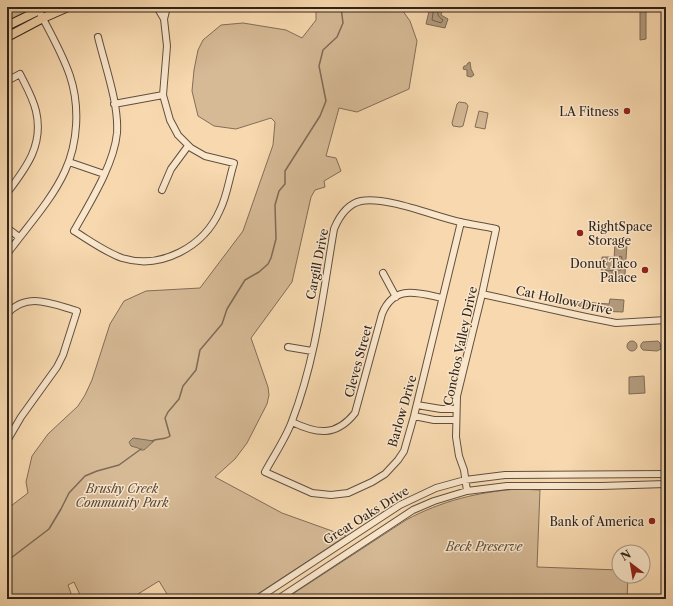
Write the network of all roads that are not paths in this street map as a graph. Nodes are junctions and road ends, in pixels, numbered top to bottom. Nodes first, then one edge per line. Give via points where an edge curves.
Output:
1 (68, 7) edge
2 (157, 7) edge
3 (174, 7) edge
4 (41, 8) edge
5 (167, 8) edge
6 (42, 18) junction
7 (164, 19) junction
8 (7, 26) edge
9 (7, 37) edge
10 (98, 37) dead end
11 (7, 81) edge
12 (163, 95) junction
13 (114, 104) junction
14 (188, 146) junction
15 (69, 162) junction
16 (104, 174) junction
17 (162, 190) dead end
18 (7, 193) edge
19 (461, 222) junction
20 (7, 228) edge
21 (496, 228) joint
22 (19, 237) junction
23 (7, 254) edge
24 (383, 273) dead end
25 (482, 294) junction
26 (396, 297) junction
27 (442, 298) junction
28 (7, 314) edge
29 (666, 320) edge
30 (288, 347) dead end
31 (312, 351) junction
32 (417, 405) junction
33 (456, 409) junction
34 (414, 416) junction
35 (456, 420) junction
36 (292, 422) junction
37 (7, 441) edge
38 (265, 472) joint
39 (666, 474) edge
40 (465, 480) junction
41 (666, 484) edge
42 (467, 491) junction
43 (257, 599) edge
44 (278, 599) edge

1 - 6 main road
2 - 7 street
3 - 5 street
4 - 6 street
4 - 8 main road
5 - 7 street
6 - 9 main road
6 - 15 street via 64,61 74,93 76,130
7 - 12 street via 167,46
10 - 13 street
11 - 18 street via 20,74 34,105 38,128 32,157
12 - 13 street
12 - 14 street via 170,120
13 - 16 street via 116,136
14 - 16 street via 205,156 234,164 217,217 199,239 180,253 149,260 127,259 74,231
14 - 17 street via 171,169
15 - 16 street
15 - 22 street via 58,184
19 - 21 street, Cargill Drive
19 - 27 street, Barlow Drive
19 - 31 street, Cargill Drive via 380,200 360,201 350,206 339,218 334,229
20 - 22 street
21 - 25 street, Conchos Valley Drive
22 - 23 street
24 - 26 street
25 - 29 street, Cat Hollow Drive via 616,323
25 - 33 street, Conchos Valley Drive
26 - 27 street via 411,292
26 - 36 street, Cleves Street via 388,302 382,314 355,413 340,428 332,431 318,432
27 - 32 street, Barlow Drive
28 - 37 street via 21,303 31,300 41,300 77,311 57,367
30 - 31 street
31 - 36 street, Cargill Drive via 303,391
32 - 33 street
32 - 34 street, Barlow Drive
33 - 35 street, Conchos Valley Drive
34 - 35 street via 434,420
34 - 38 street, Barlow Drive via 404,452 398,460 385,474 348,493 312,493
35 - 40 street, Conchos Valley Drive via 456,437
36 - 38 street, Cargill Drive
39 - 40 street, Great Oaks Drive via 504,474
40 - 42 street, Conchos Valley Drive
40 - 43 street, Great Oaks Drive via 432,490 400,505
41 - 42 street, Great Oaks Drive via 507,486
42 - 44 street, Great Oaks Drive via 434,501 396,520

